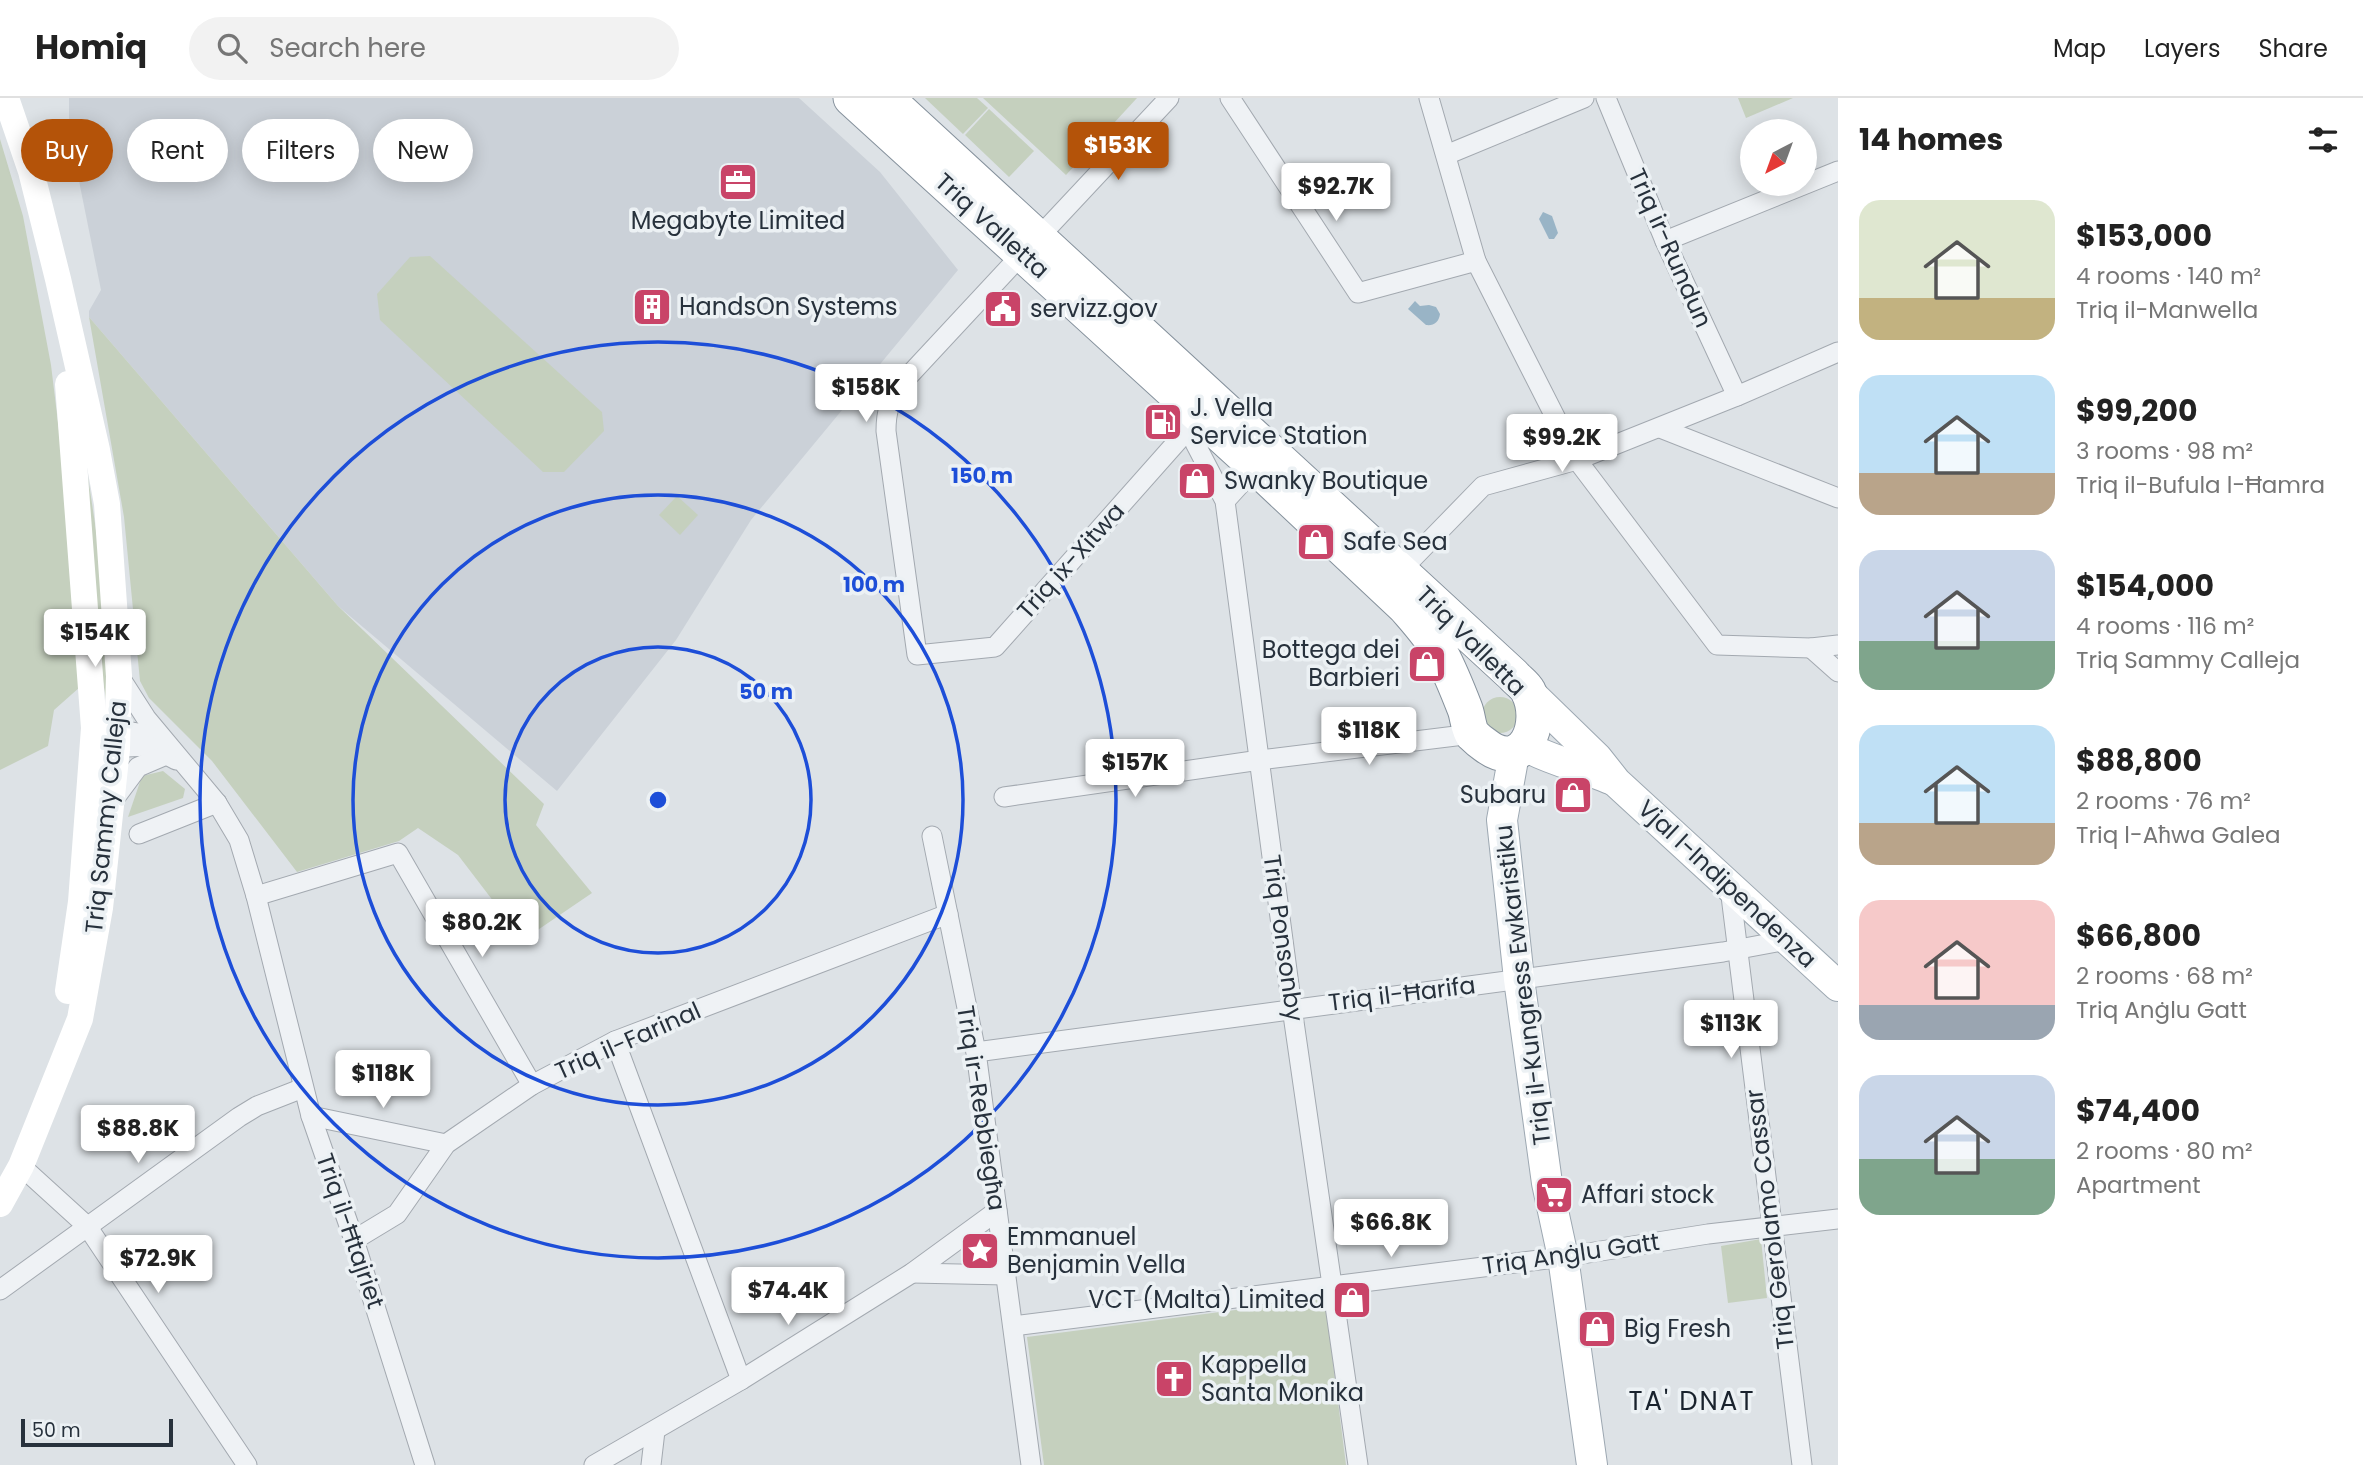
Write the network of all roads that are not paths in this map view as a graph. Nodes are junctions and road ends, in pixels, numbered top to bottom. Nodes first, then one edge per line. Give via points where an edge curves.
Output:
1 (6, 98) edge
2 (851, 98) edge
3 (886, 98) edge
4 (1169, 98) edge
5 (1230, 98) edge
6 (1429, 98) edge
7 (1584, 98) edge
8 (1606, 98) edge
9 (1446, 155) junction
10 (1838, 171) edge
11 (1665, 241) junction
12 (1030, 246) junction
13 (1476, 261) junction
14 (58, 279) junction
15 (1838, 352) edge
16 (1737, 396) junction
17 (1199, 416) junction
18 (1660, 428) junction
19 (1577, 460) junction
20 (1256, 467) junction
21 (1838, 498) edge
22 (1224, 501) junction
23 (1410, 561) dead end
24 (1838, 645) edge
25 (1811, 648) junction
26 (1838, 672) edge
27 (119, 676) junction
28 (1528, 691) junction
29 (1472, 734) junction
30 (106, 738) junction
31 (167, 750) junction
32 (1519, 750) junction
33 (1260, 760) junction
34 (1616, 782) junction
35 (1004, 797) dead end
36 (112, 802) junction
37 (217, 803) junction
38 (139, 834) dead end
39 (932, 836) dead end
40 (1730, 888) junction
41 (256, 896) junction
42 (948, 914) junction
43 (1787, 940) junction
44 (1737, 950) junction
45 (1520, 979) junction
46 (1838, 986) edge
47 (1292, 1008) junction
48 (615, 1041) junction
49 (976, 1052) junction
50 (62, 1062) junction
51 (531, 1085) junction
52 (303, 1088) junction
53 (311, 1116) junction
54 (446, 1144) junction
55 (21, 1166) junction
56 (0, 1204) edge
57 (997, 1211) junction
58 (1838, 1219) edge
59 (87, 1226) junction
60 (1772, 1226) junction
61 (354, 1240) junction
62 (1563, 1257) junction
63 (912, 1273) junction
64 (1006, 1275) junction
65 (1334, 1287) junction
66 (0, 1290) edge
67 (1013, 1326) junction
68 (741, 1380) junction
69 (655, 1431) junction
70 (247, 1465) edge
71 (425, 1465) edge
72 (594, 1465) edge
73 (650, 1465) edge
74 (1031, 1465) edge
75 (1358, 1465) edge
76 (1592, 1465) edge
77 (1802, 1465) edge

1 - 14 street, Triq Sammy Calleja
2 - 12 highway, Triq Valletta
3 - 12 highway, Triq Valletta
4 - 12 street
5 - 13 street via 1359,293
6 - 9 street
7 - 9 street
8 - 11 street, Triq ir-Rundun
9 - 13 street
10 - 11 street
11 - 16 street, Triq ir-Rundun
12 - 17 highway, Triq Valletta
12 - 17 street, Triq ix-Xitwa via 902,383 886,414 916,655 995,647
12 - 28 highway, Triq Valletta
13 - 19 street
14 - 27 street, Triq Sammy Calleja via 107,504
14 - 30 street, Triq Sammy Calleja
15 - 16 street
16 - 18 street
17 - 20 highway, Triq Valletta
17 - 22 street, Triq Ponsonby via 1195,443
18 - 19 street
18 - 21 street
19 - 23 street via 1483,486
19 - 25 street via 1717,645
20 - 22 street
20 - 29 highway, Triq Valletta via 1424,629 1441,655
22 - 33 street, Triq Ponsonby
24 - 25 street
25 - 26 street
27 - 30 street, Triq Sammy Calleja
27 - 31 street, Triq il-Ħtajriet
28 - 32 highway, Triq Valletta via 1536,720 1532,736
28 - 34 main road, Vjal l-Indipendenza
29 - 32 highway via 1502,754
29 - 33 street
30 - 31 street, Triq il-Ħtajriet via 150,735
30 - 36 street, Triq Sammy Calleja
30 - 50 street, Triq Sammy Calleja via 64,1017
31 - 36 street via 138,767
31 - 37 street, Triq il-Ħtajriet
32 - 34 main road, Vjal l-Indipendenza via 1537,752
32 - 45 main road, Triq il-Kungress Ewkaristiku via 1502,820
33 - 35 street
33 - 47 street, Triq Ponsonby
34 - 40 main road, Vjal l-Indipendenza
36 - 50 street, Triq Sammy Calleja via 100,908 80,1019
37 - 38 street
37 - 41 street, Triq il-Ħtajriet via 239,840
39 - 42 street, Triq ir-Rebbiegħa
40 - 43 main road, Vjal l-Indipendenza
40 - 44 street, Triq Gerolamo Cassar
41 - 51 street via 398,853
41 - 52 street, Triq il-Ħtajriet
42 - 48 street, Triq il-Farinal
42 - 49 street, Triq ir-Rebbiegħa
43 - 44 street, Triq il-Ħarifa
43 - 46 main road, Vjal l-Indipendenza
44 - 45 street, Triq il-Ħarifa
44 - 60 street, Triq Gerolamo Cassar
45 - 47 street, Triq il-Ħarifa
45 - 62 main road, Triq il-Kungress Ewkaristiku via 1547,1183
47 - 49 street, Triq il-Ħarifa
47 - 65 street, Triq Ponsonby
48 - 51 street, Triq il-Farinal
48 - 68 street
49 - 57 street, Triq ir-Rebbiegħa
50 - 55 street, Triq Sammy Calleja
51 - 54 street, Triq il-Farinal
52 - 53 street, Triq il-Ħtajriet
52 - 59 street via 239,1117
53 - 54 street
53 - 61 street, Triq il-Ħtajriet
54 - 61 street, Triq il-Farinal via 397,1214
55 - 56 street, Triq Sammy Calleja
55 - 59 street
57 - 63 street
57 - 64 street, Triq ir-Rebbiegħa
58 - 60 street, Triq Anġlu Gatt
59 - 66 street
59 - 70 street
60 - 62 street, Triq Anġlu Gatt
60 - 77 street, Triq Gerolamo Cassar
61 - 71 street, Triq il-Ħtajriet
62 - 65 street, Triq Anġlu Gatt
62 - 76 main road, Triq il-Kungress Ewkaristiku
63 - 64 street
63 - 68 street
64 - 67 street, Triq ir-Rebbiegħa
65 - 67 street, Triq Anġlu Gatt
65 - 75 street, Triq Ponsonby
67 - 74 street, Triq ir-Rebbiegħa
68 - 69 street
69 - 72 street
69 - 73 street

